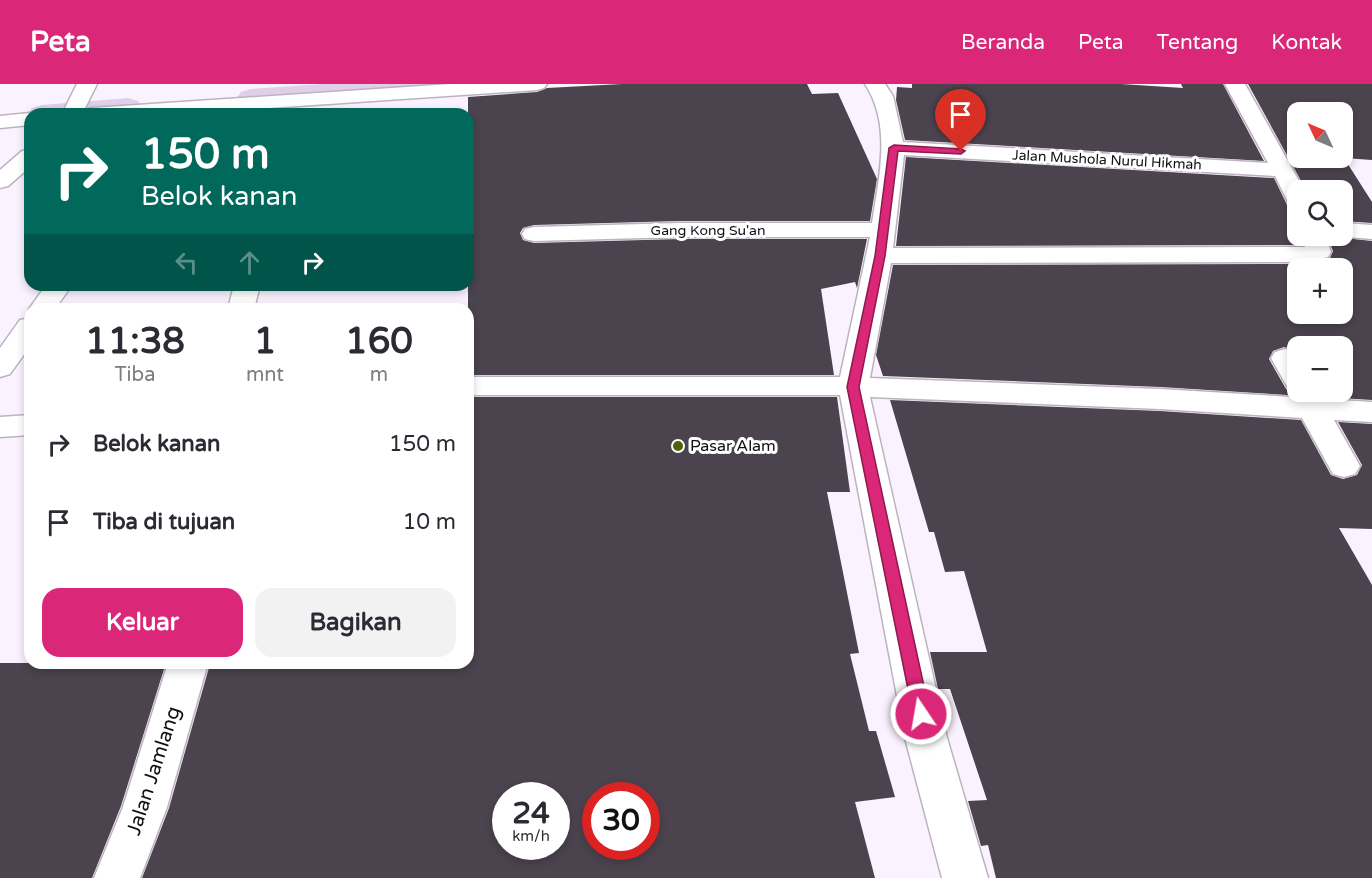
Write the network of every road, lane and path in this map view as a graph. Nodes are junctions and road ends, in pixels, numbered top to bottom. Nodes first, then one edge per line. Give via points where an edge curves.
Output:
1 (87, 84) edge
2 (537, 84) edge
3 (875, 84) edge
4 (1235, 84) edge
5 (265, 93) edge
6 (309, 107) edge
7 (80, 108) edge
8 (125, 108) edge
9 (24, 120) edge
10 (0, 122) edge
11 (894, 148) junction
12 (24, 161) edge
13 (1284, 170) junction
14 (1289, 180) edge
15 (0, 181) edge
16 (1353, 231) edge
17 (1372, 232) edge
18 (534, 234) dead end
19 (881, 243) junction
20 (1287, 245) edge
21 (24, 334) edge
22 (0, 368) edge
23 (474, 386) edge
24 (853, 387) junction
25 (1287, 400) edge
26 (1309, 402) edge
27 (1319, 402) edge
28 (1372, 412) edge
29 (24, 425) edge
30 (0, 427) edge
31 (1344, 466) dead end
32 (186, 669) edge
33 (117, 878) edge
34 (965, 878) edge

1 - 7 street
2 - 6 street
3 - 11 street via 883,96
4 - 13 street
5 - 6 street
5 - 8 street
9 - 10 street
11 - 13 street, Jalan Mushola Nurul Hikmah
11 - 19 street
12 - 15 street
13 - 14 street
16 - 17 street
18 - 19 street, Gang Kong Su'an via 680,230
19 - 20 street, Gang Kong Su'an
19 - 24 street
21 - 22 street
23 - 24 street
24 - 25 street via 1149,399
24 - 34 street via 926,738
26 - 31 street
27 - 28 street
29 - 30 street
32 - 33 street, Jalan Jamlang via 145,807

